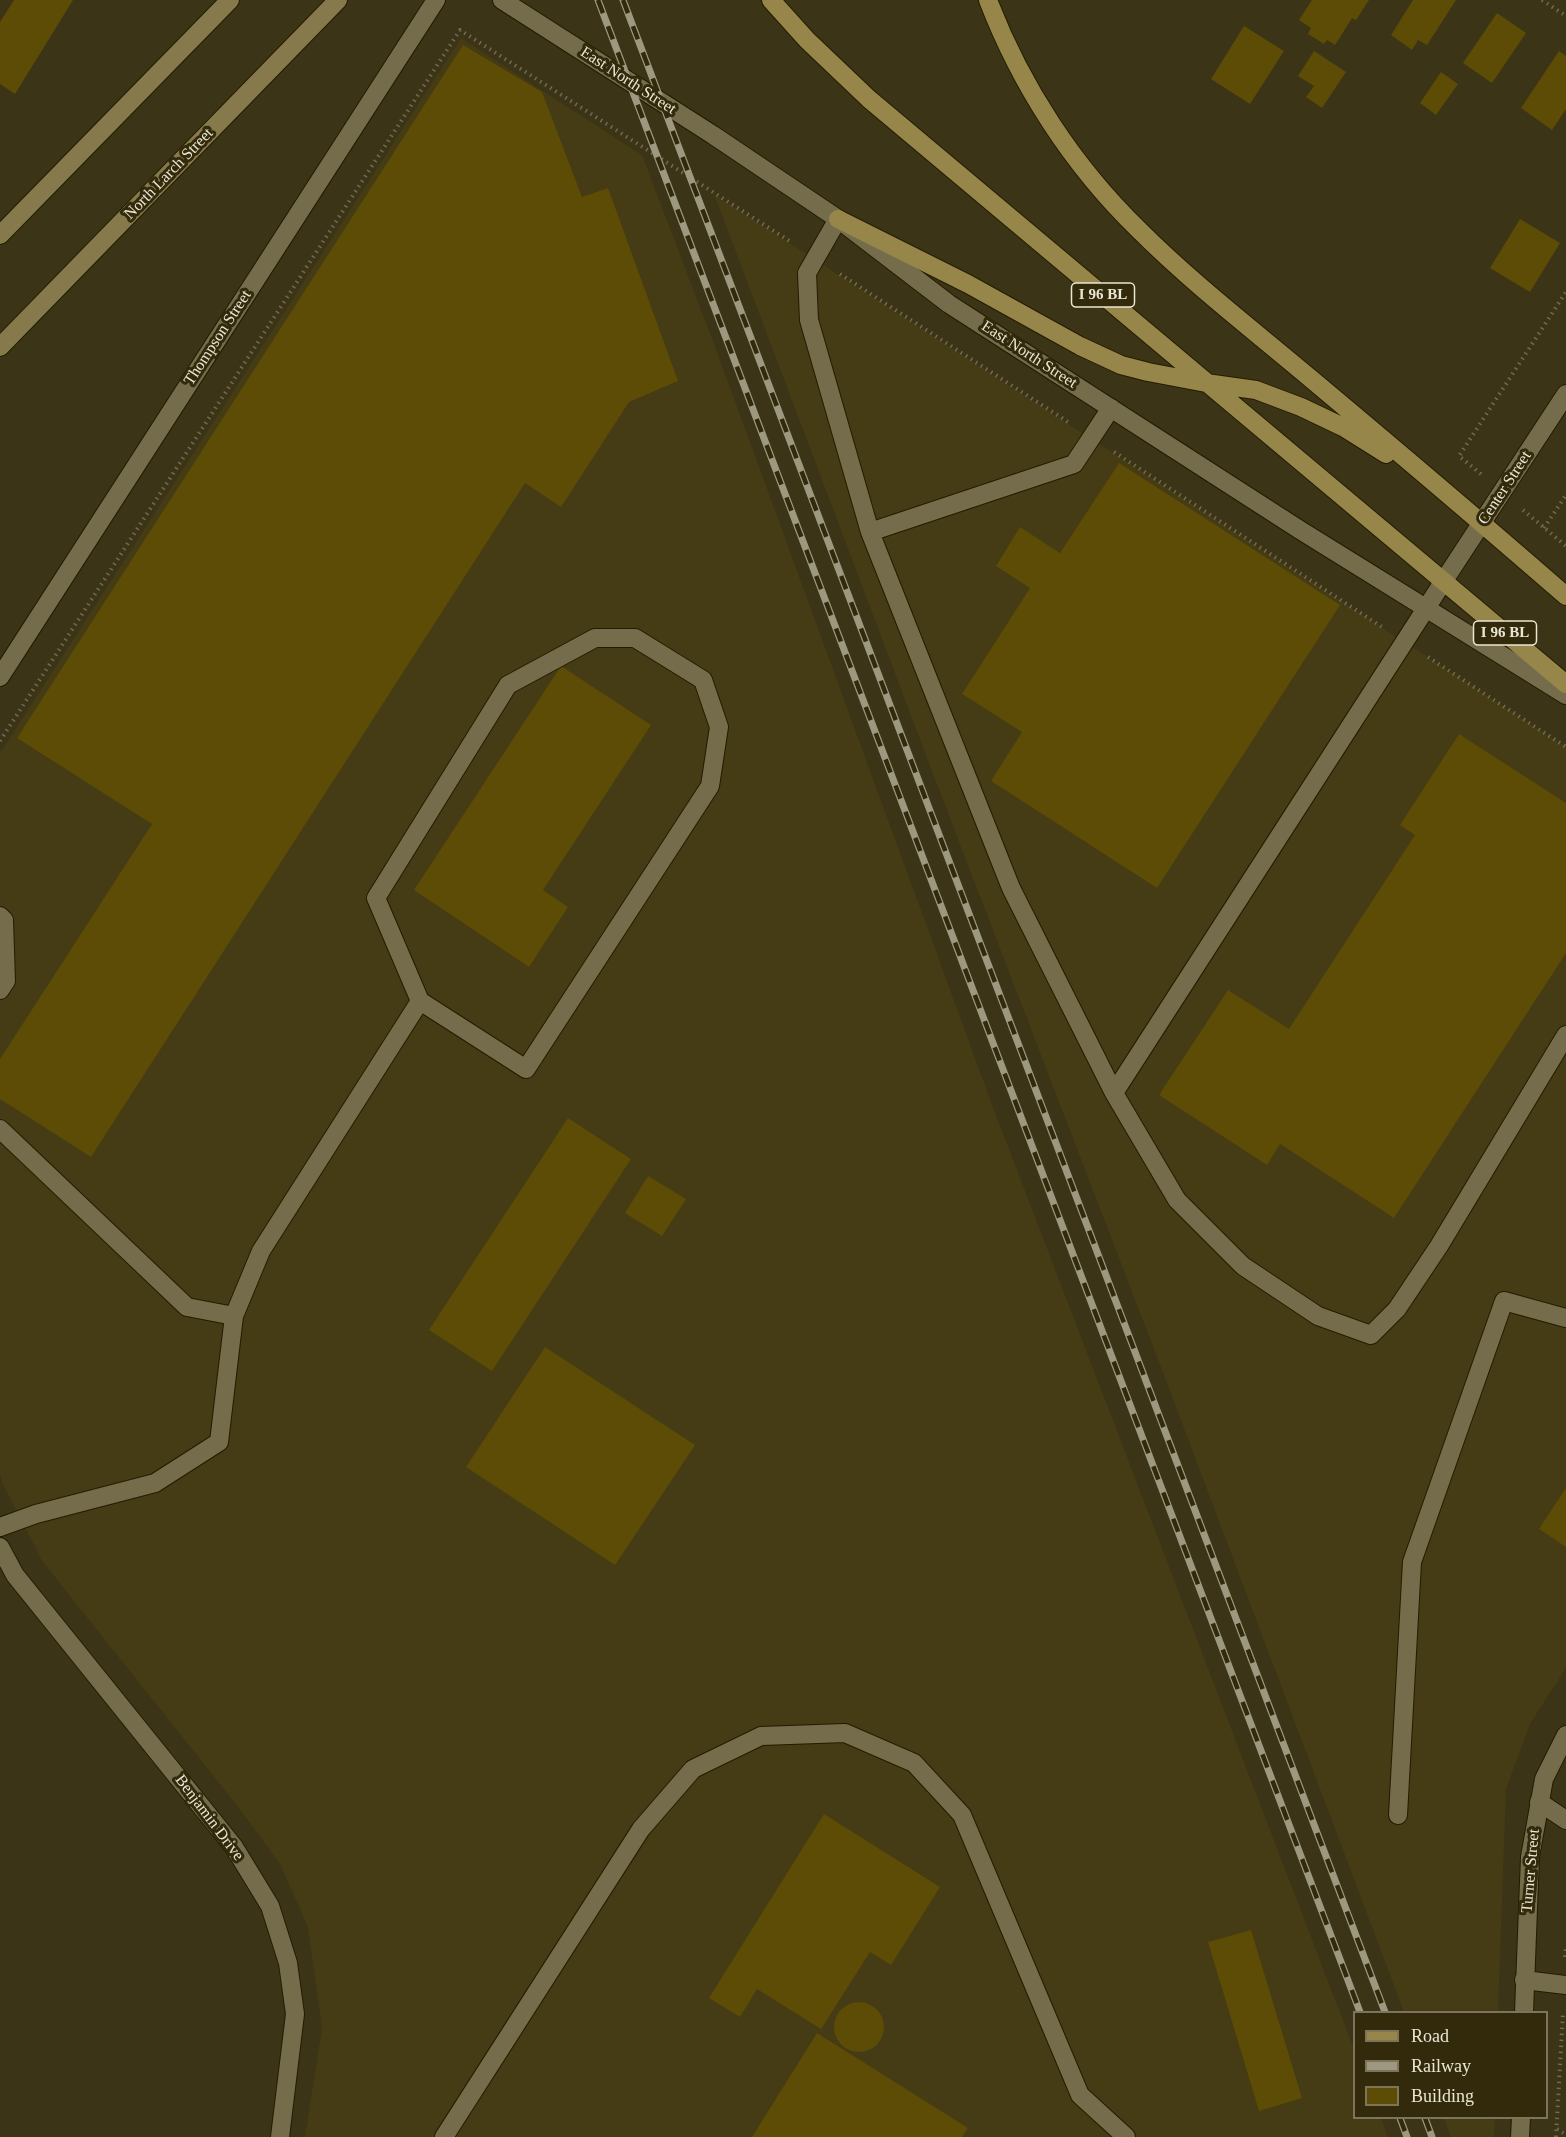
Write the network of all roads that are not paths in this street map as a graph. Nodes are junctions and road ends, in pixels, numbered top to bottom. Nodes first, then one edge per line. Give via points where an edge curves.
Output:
1 (230, 0) edge
2 (338, 0) edge
3 (436, 0) edge
4 (502, 0) edge
5 (771, 0) edge
6 (988, 0) edge
7 (838, 219) junction
8 (6, 229) edge
9 (0, 347) edge
10 (1206, 383) junction
11 (1566, 394) edge
12 (1112, 408) junction
13 (1458, 502) junction
14 (1482, 523) junction
15 (870, 532) junction
16 (1443, 582) junction
17 (1566, 596) edge
18 (1426, 609) junction
19 (0, 676) edge
20 (1566, 684) edge
21 (1566, 695) edge
22 (0, 916) edge
23 (0, 990) edge
24 (420, 1001) junction
25 (1566, 1035) edge
26 (1114, 1093) junction
27 (0, 1129) edge
28 (234, 1316) junction
29 (1566, 1318) edge
30 (0, 1527) edge
31 (0, 1547) edge
32 (1566, 1735) edge
33 (1539, 1802) junction
34 (1398, 1815) dead end
35 (1566, 1820) edge
36 (1524, 1980) junction
37 (1565, 1985) edge
38 (1524, 2011) edge
39 (1521, 2119) edge
40 (280, 2137) edge
41 (444, 2137) edge
42 (1126, 2137) edge
43 (1520, 2137) edge

1 - 8 main road
2 - 9 main road, North Larch Street
3 - 19 street, Thompson Street
4 - 7 street, East North Street
5 - 10 main road, I 96 BL via 869,99
6 - 13 main road via 1000,30 1053,126 1085,170 1138,230
7 - 10 main road via 1107,359 1141,371
7 - 12 street, East North Street via 949,304
7 - 15 street via 807,273 809,320
10 - 13 main road via 1256,390 1343,427
10 - 16 main road, I 96 BL
11 - 14 street, Center Street
12 - 15 street via 1074,464
12 - 18 street, East North Street
13 - 14 main road
14 - 16 street, Center Street
14 - 17 main road
15 - 26 street via 1011,888
16 - 18 street, Center Street
16 - 20 main road, I 96 BL
18 - 21 street, East North Street
18 - 26 street, Center Street
22 - 23 street via 4,920 6,981
24 - 24 street via 376,898 508,685 595,638 635,638 703,680 719,727 710,786 526,1069
24 - 28 street via 261,1251
25 - 26 street via 1439,1246 1397,1309 1371,1335 1318,1316 1243,1266 1177,1200
27 - 28 street via 187,1307
28 - 30 street via 219,1442 155,1483
29 - 34 street via 1504,1301 1412,1562
31 - 40 street, Benjamin Drive via 15,1575 234,1847 270,1906 288,1963 295,2014
32 - 33 street, Turner Street via 1544,1779
33 - 35 street
33 - 36 street, Turner Street via 1530,1857
36 - 37 street
36 - 38 street, Turner Street
39 - 43 street
41 - 42 street via 641,1829 693,1769 761,1736 845,1733 914,1762 962,1815 1080,2095

